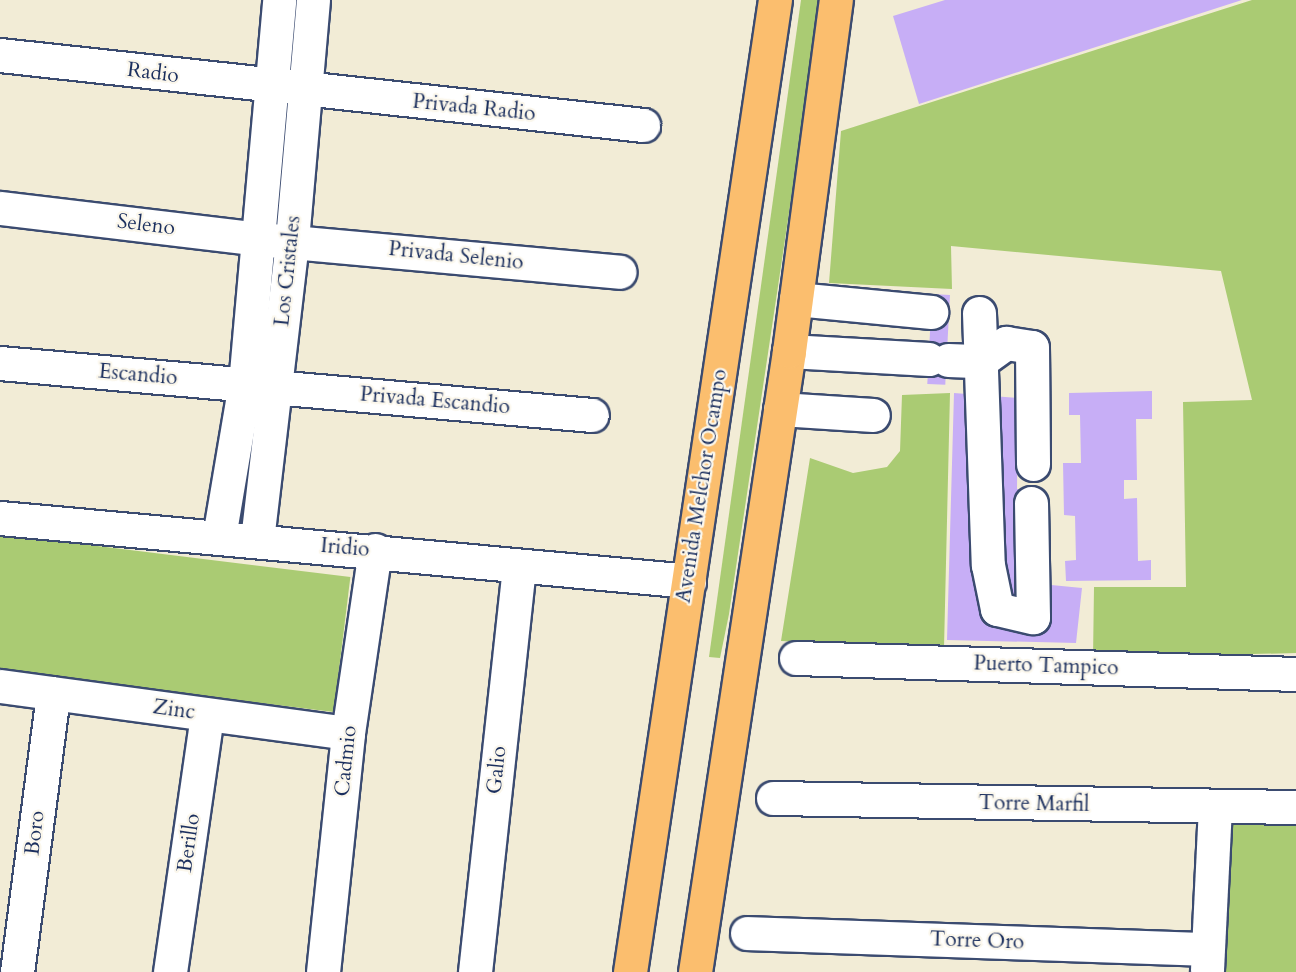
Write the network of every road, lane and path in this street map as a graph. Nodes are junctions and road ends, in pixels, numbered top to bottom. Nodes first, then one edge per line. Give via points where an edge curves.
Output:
1 (279, 0) edge
2 (313, 0) edge
3 (775, 0) edge
4 (836, 0) edge
5 (0, 55) edge
6 (272, 87) junction
7 (306, 90) junction
8 (643, 125) dead end
9 (0, 208) edge
10 (259, 239) junction
11 (292, 240) junction
12 (620, 272) dead end
13 (796, 299) junction
14 (789, 351) junction
15 (993, 352) junction
16 (0, 363) edge
17 (261, 385) junction
18 (780, 409) junction
19 (873, 415) dead end
20 (592, 416) dead end
21 (1033, 464) dead end
22 (1031, 503) dead end
23 (0, 518) edge
24 (219, 537) junction
25 (257, 540) junction
26 (375, 550) junction
27 (519, 568) junction
28 (689, 581) junction
29 (796, 657) dead end
30 (1296, 674) edge
31 (0, 686) edge
32 (53, 693) junction
33 (207, 715) junction
34 (348, 733) junction
35 (773, 798) dead end
36 (1296, 807) edge
37 (1215, 808) junction
38 (747, 933) dead end
39 (1207, 961) edge
40 (18, 972) edge
41 (170, 972) edge
42 (323, 972) edge
43 (476, 972) edge
44 (630, 972) edge
45 (695, 972) edge

1 - 6 street, Los Cristales
2 - 7 street, Los Cristales
3 - 28 main road, Avenida Melchor Ocampo
4 - 13 main road
5 - 6 street, Radio
6 - 7 street, Radio
6 - 10 street, Los Cristales
7 - 8 street, Privada Radio
7 - 11 street, Los Cristales
9 - 10 street, Seleno
10 - 11 street, Seleno
10 - 17 street, Los Cristales
11 - 12 street, Privada Selenio
11 - 17 street, Los Cristales
13 - 14 main road
13 - 15 street via 953,312
14 - 15 street via 939,359
14 - 18 main road
15 - 21 street via 1029,345 1034,353
15 - 22 street via 988,565 997,609 1033,617
16 - 17 street, Escandio
17 - 20 street, Privada Escandio
17 - 24 street, Los Cristales
17 - 25 street, Los Cristales
18 - 19 street
18 - 45 main road
23 - 24 street, Iridio
24 - 25 street, Iridio
25 - 26 street, Iridio
26 - 27 street, Iridio
26 - 34 street, Cadmio
27 - 28 street, Iridio
27 - 43 street, Galio
28 - 44 main road, Avenida Melchor Ocampo via 675,647
29 - 30 street, Puerto Tampico
31 - 32 street, Zinc
32 - 33 street, Zinc
32 - 40 street, Boro
33 - 34 street, Zinc
33 - 41 street, Berillo
34 - 42 street, Cadmio
35 - 37 street, Torre Marfil
36 - 37 street, Torre Marfil
37 - 39 street
38 - 39 street, Torre Oro

